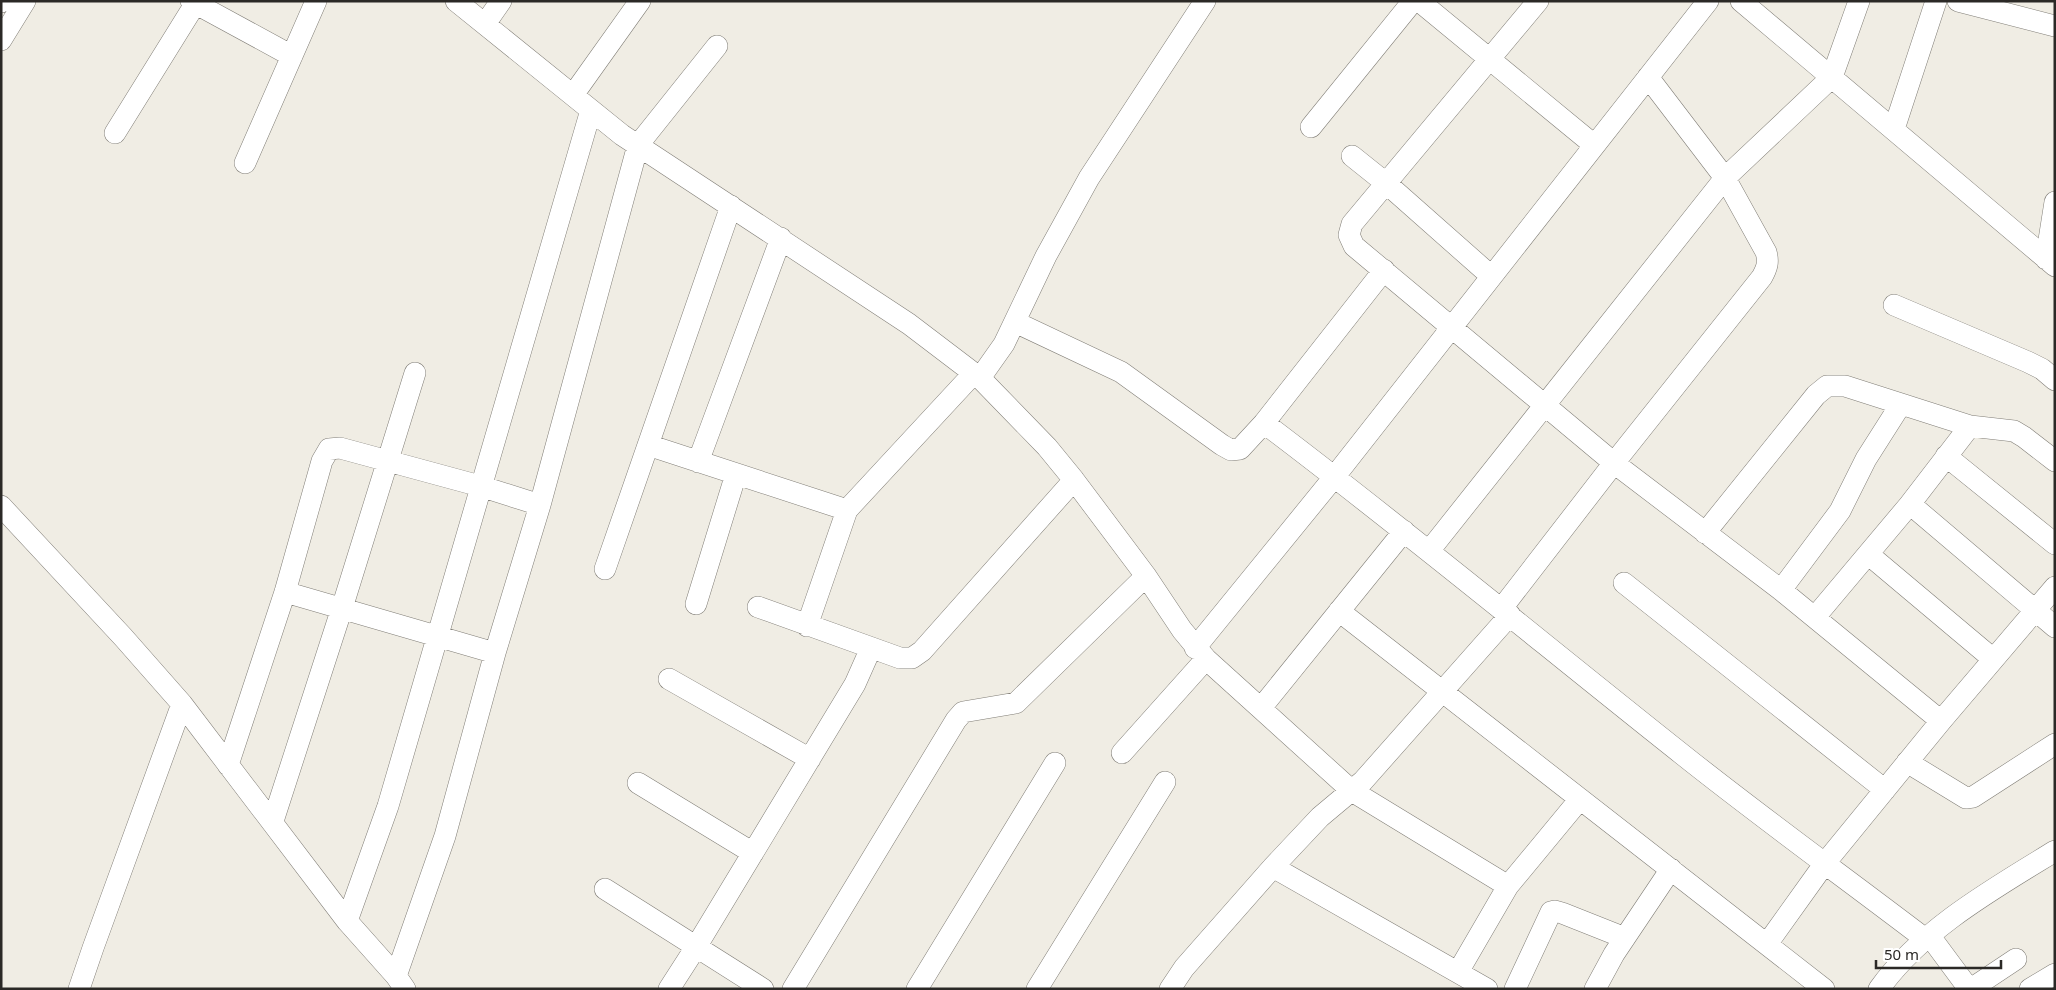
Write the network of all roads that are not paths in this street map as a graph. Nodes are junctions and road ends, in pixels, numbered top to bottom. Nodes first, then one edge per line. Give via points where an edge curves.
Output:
1 (25, 1) edge
2 (316, 1) edge
3 (456, 1) edge
4 (501, 1) edge
5 (640, 1) edge
6 (1205, 1) edge
7 (1413, 1) edge
8 (1419, 1) edge
9 (1538, 1) edge
10 (1708, 1) edge
11 (1860, 1) edge
12 (1936, 1) edge
13 (1958, 1) edge
14 (194, 2) edge
15 (1751, 5) edge
16 (485, 24) junction
17 (2055, 26) edge
18 (1, 40) edge
19 (717, 46) dead end
20 (292, 56) junction
21 (1490, 59) junction
22 (1648, 77) junction
23 (1832, 77) junction
24 (572, 95) junction
25 (590, 110) junction
26 (1311, 128) dead end
27 (1894, 129) junction
28 (115, 133) dead end
29 (638, 145) junction
30 (1594, 145) junction
31 (1352, 156) dead end
32 (245, 163) dead end
33 (1725, 178) junction
34 (1387, 184) junction
35 (2055, 202) edge
36 (731, 206) junction
37 (2052, 232) edge
38 (780, 238) junction
39 (2050, 262) edge
40 (1384, 270) junction
41 (1491, 276) junction
42 (1894, 305) dead end
43 (1015, 322) junction
44 (1452, 327) junction
45 (415, 373) dead end
46 (977, 376) junction
47 (2055, 380) edge
48 (1900, 404) junction
49 (1546, 405) junction
50 (1264, 423) junction
51 (1970, 426) junction
52 (648, 445) junction
53 (1946, 456) junction
54 (2055, 461) edge
55 (387, 462) junction
56 (698, 462) junction
57 (1614, 463) junction
58 (736, 474) junction
59 (1335, 476) junction
60 (1074, 480) junction
61 (480, 486) junction
62 (1910, 504) junction
63 (540, 505) junction
64 (1, 506) edge
65 (847, 510) junction
66 (1404, 531) junction
67 (1705, 533) junction
68 (2055, 544) edge
69 (1429, 551) junction
70 (1868, 554) junction
71 (605, 570) dead end
72 (1146, 576) junction
73 (1624, 583) dead end
74 (2055, 587) edge
75 (1781, 590) junction
76 (286, 592) junction
77 (696, 604) dead end
78 (342, 608) junction
79 (758, 608) dead end
80 (2034, 610) junction
81 (1339, 611) junction
82 (1506, 612) junction
83 (1815, 617) junction
84 (806, 626) junction
85 (2055, 627) edge
86 (438, 637) junction
87 (871, 648) junction
88 (1201, 653) junction
89 (495, 654) junction
90 (1993, 658) junction
91 (670, 679) dead end
92 (1442, 691) junction
93 (182, 704) junction
94 (1261, 708) junction
95 (1941, 721) junction
96 (2055, 744) edge
97 (1122, 752) dead end
98 (810, 759) junction
99 (1907, 762) junction
100 (1055, 763) dead end
101 (228, 764) junction
102 (1165, 782) dead end
103 (638, 783) dead end
104 (1885, 790) junction
105 (1352, 791) junction
106 (1580, 799) junction
107 (273, 821) junction
108 (2055, 851) edge
109 (753, 853) junction
110 (1825, 863) junction
111 (1273, 867) junction
112 (1671, 869) junction
113 (1508, 886) junction
114 (605, 889) dead end
115 (347, 920) junction
116 (1926, 936) junction
117 (1625, 938) junction
118 (1767, 944) junction
119 (696, 947) junction
120 (2016, 959) dead end
121 (1458, 972) junction
122 (2055, 974) edge
123 (400, 982) edge
124 (80, 989) edge
125 (668, 989) edge
126 (762, 989) edge
127 (793, 989) edge
128 (917, 989) edge
129 (1037, 989) edge
130 (1170, 989) edge
131 (1487, 989) edge
132 (1515, 989) edge
133 (1595, 989) edge
134 (1824, 989) edge
135 (1879, 989) edge
136 (1970, 989) edge
137 (2030, 989) edge

1 - 18 street
2 - 20 street
3 - 16 street
4 - 16 street
5 - 24 street
6 - 43 street via 1089,178 1046,256
7 - 26 street
8 - 21 street
9 - 21 street
10 - 22 street
11 - 23 street
12 - 27 street
13 - 17 street
14 - 20 street
14 - 28 street
15 - 23 street
16 - 24 street
19 - 29 street
20 - 32 street
21 - 30 street
21 - 34 street
22 - 30 street
22 - 33 street
23 - 27 street
23 - 33 street
24 - 25 street
25 - 29 street
25 - 61 street
27 - 39 street
29 - 36 street
29 - 63 street
30 - 41 street
31 - 34 street
33 - 49 street
33 - 57 street via 1766,252 1767,268
34 - 40 street via 1352,224 1348,235 1354,246
34 - 41 street
35 - 37 street
36 - 38 street
36 - 52 street
37 - 39 street
38 - 46 street via 909,324
38 - 56 street
40 - 44 street
40 - 50 street
41 - 44 street
42 - 47 street via 2028,362
43 - 46 street via 1004,344
43 - 50 street via 1121,372 1232,450 1240,449
44 - 49 street
44 - 59 street
45 - 55 street
46 - 60 street via 1047,447
46 - 65 street
48 - 51 street
48 - 67 street via 1845,386 1827,386 1816,395
48 - 75 street via 1866,459 1840,511
49 - 57 street
49 - 69 street
50 - 59 street
51 - 53 street
51 - 54 street via 2014,431
52 - 56 street
52 - 71 street
53 - 62 street
53 - 68 street
55 - 61 street
55 - 76 street via 340,448 329,449 322,461
55 - 78 street
56 - 58 street
57 - 67 street
57 - 82 street
58 - 65 street
58 - 77 street
59 - 66 street
59 - 88 street
60 - 72 street
60 - 87 street via 922,651 912,658 900,658
61 - 63 street
61 - 86 street
62 - 70 street
62 - 80 street
63 - 89 street
64 - 93 street
65 - 84 street
66 - 69 street
66 - 81 street
67 - 75 street
69 - 82 street
70 - 83 street
70 - 90 street
72 - 88 street
72 - 127 street via 1016,703 963,712 956,720
73 - 104 street
74 - 80 street
75 - 83 street
76 - 78 street
76 - 101 street
78 - 86 street
78 - 107 street
79 - 84 street
80 - 85 street
80 - 90 street
81 - 92 street
81 - 94 street
82 - 92 street
82 - 110 street via 1684,756
83 - 95 street
84 - 87 street
86 - 89 street
86 - 115 street via 388,806
87 - 98 street via 855,684
88 - 94 street
88 - 97 street
89 - 123 street via 445,836
90 - 95 street
91 - 98 street
92 - 105 street
92 - 106 street
93 - 101 street
93 - 124 street
94 - 105 street
95 - 99 street
96 - 99 street via 1973,797 1966,798
98 - 109 street
99 - 104 street
100 - 128 street
101 - 107 street
102 - 129 street
103 - 109 street
104 - 110 street
105 - 111 street via 1320,818
105 - 113 street
106 - 112 street
106 - 113 street
107 - 115 street
108 - 116 street
109 - 119 street
110 - 116 street
110 - 118 street
111 - 121 street
111 - 130 street via 1184,968
112 - 117 street
112 - 118 street
113 - 121 street
114 - 119 street
115 - 123 street
116 - 135 street via 1895,966
116 - 136 street
117 - 132 street via 1562,913 1551,912
117 - 133 street
118 - 134 street
119 - 125 street
119 - 126 street
120 - 136 street
121 - 131 street
122 - 137 street

